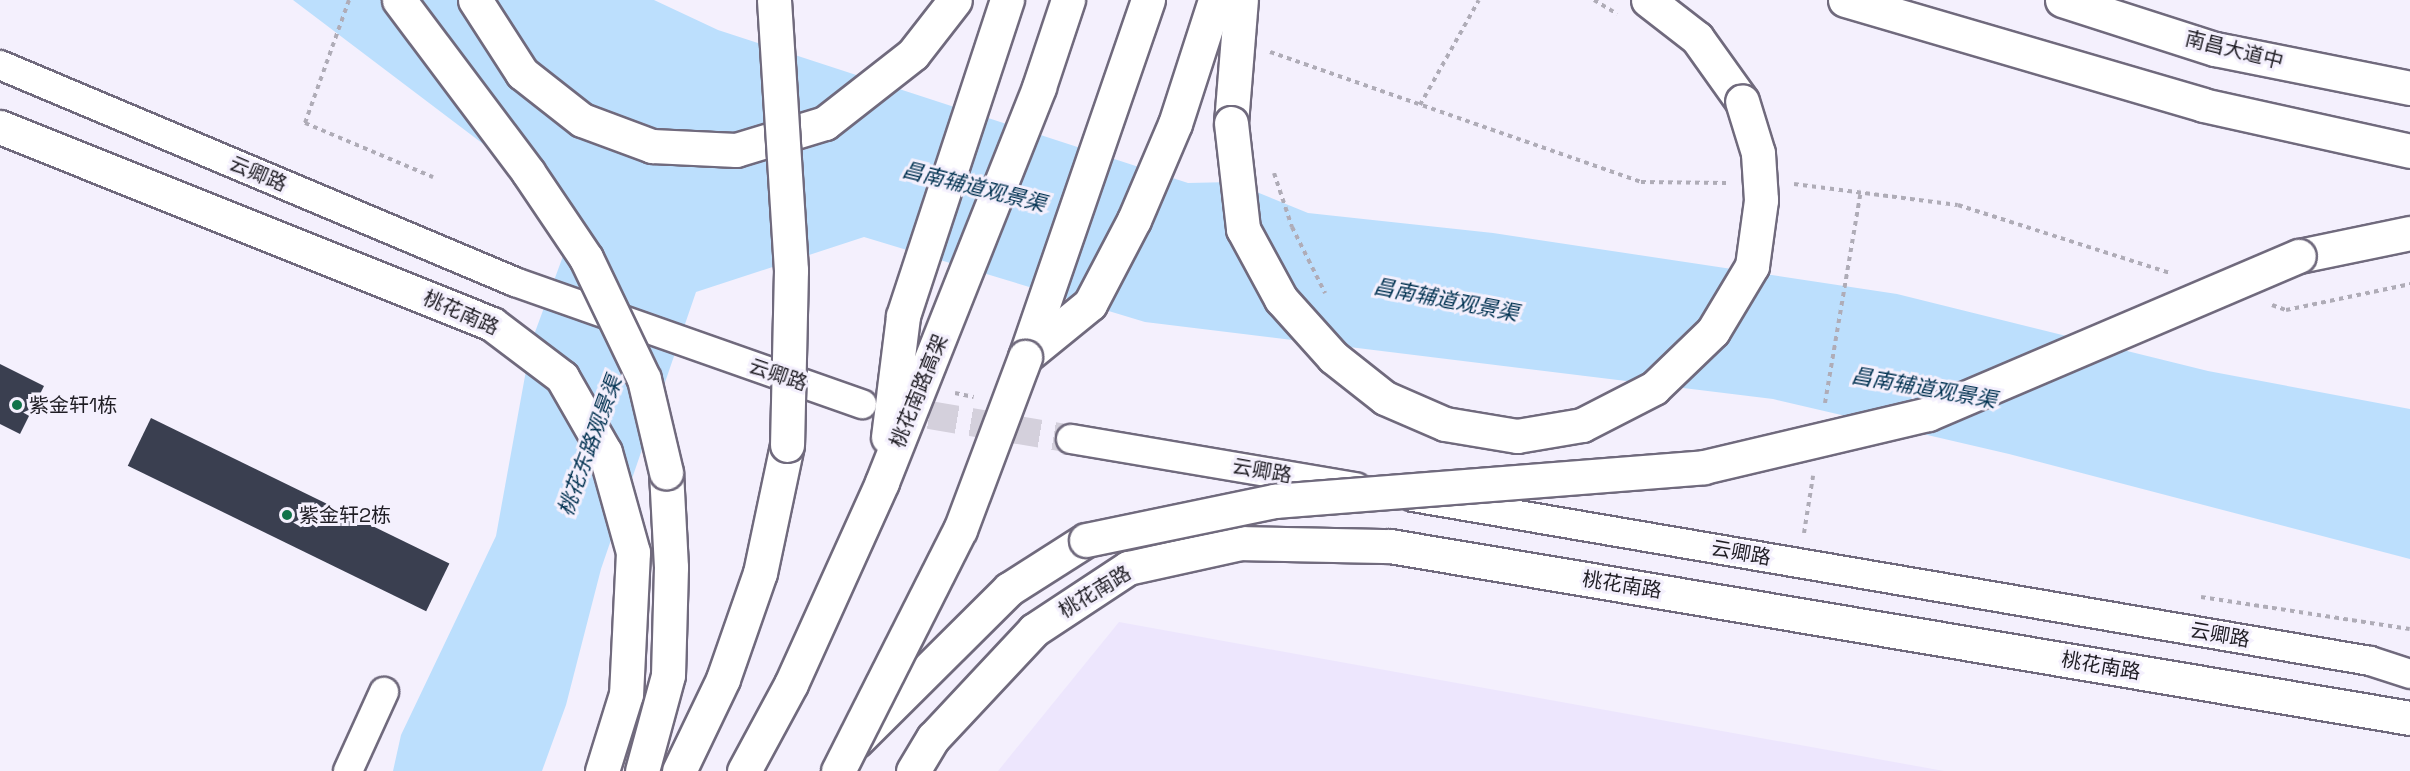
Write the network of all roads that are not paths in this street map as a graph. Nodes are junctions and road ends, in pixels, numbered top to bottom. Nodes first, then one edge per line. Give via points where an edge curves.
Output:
1 (399, 0) edge
2 (475, 0) edge
3 (774, 0) edge
4 (955, 0) edge
5 (1007, 0) edge
6 (1068, 0) edge
7 (1148, 0) edge
8 (1215, 0) edge
9 (1241, 0) edge
10 (1845, 0) edge
11 (2062, 0) edge
12 (1635, 8) edge
13 (0, 65) edge
14 (2410, 88) edge
15 (0, 127) edge
16 (2410, 151) edge
17 (2410, 233) edge
18 (1025, 357) junction
19 (862, 404) tunnel mouth
20 (1071, 439) tunnel mouth
21 (882, 482) junction
22 (2410, 674) edge
23 (384, 692) dead end
24 (2410, 718) edge
25 (845, 758) edge
26 (348, 771) edge
27 (602, 771) edge
28 (642, 771) edge
29 (679, 771) edge
30 (744, 771) edge
31 (913, 771) edge

1 - 28 main road, bridge via 528,172 586,258 644,379 666,472 671,567 668,675
2 - 4 main road via 522,74 582,120 652,146 736,150 825,123 913,54
3 - 29 main road, bridge via 791,270 787,445 760,573 723,679
5 - 21 main road via 903,316
6 - 21 main road, 桃花南路高架 via 1039,87
7 - 18 main road
8 - 18 main road via 1175,124 1134,220 1090,304
9 - 12 main road, bridge via 1231,123 1243,229 1281,299 1333,357 1385,398 1446,424 1516,436 1582,424 1654,388 1713,331 1752,266 1761,200 1758,153 1743,101 1696,38
10 - 16 main road via 2203,105
11 - 14 main road, 南昌大道中 via 2216,49
13 - 19 street, 云卿路 via 516,282
15 - 27 main road, 桃花南路 via 492,324 562,377 605,452 633,552 626,694
17 - 25 main road, bridge via 2299,256 1928,414 1704,467 1275,501 1086,540 1009,589
18 - 25 main road, bridge via 960,530
20 - 22 street, 云卿路 via 2359,658
21 - 30 main road, 桃花南路高架 via 791,684
23 - 26 street
24 - 31 main road, 桃花南路 via 1390,546 1241,543 1128,568 1034,630 933,738

